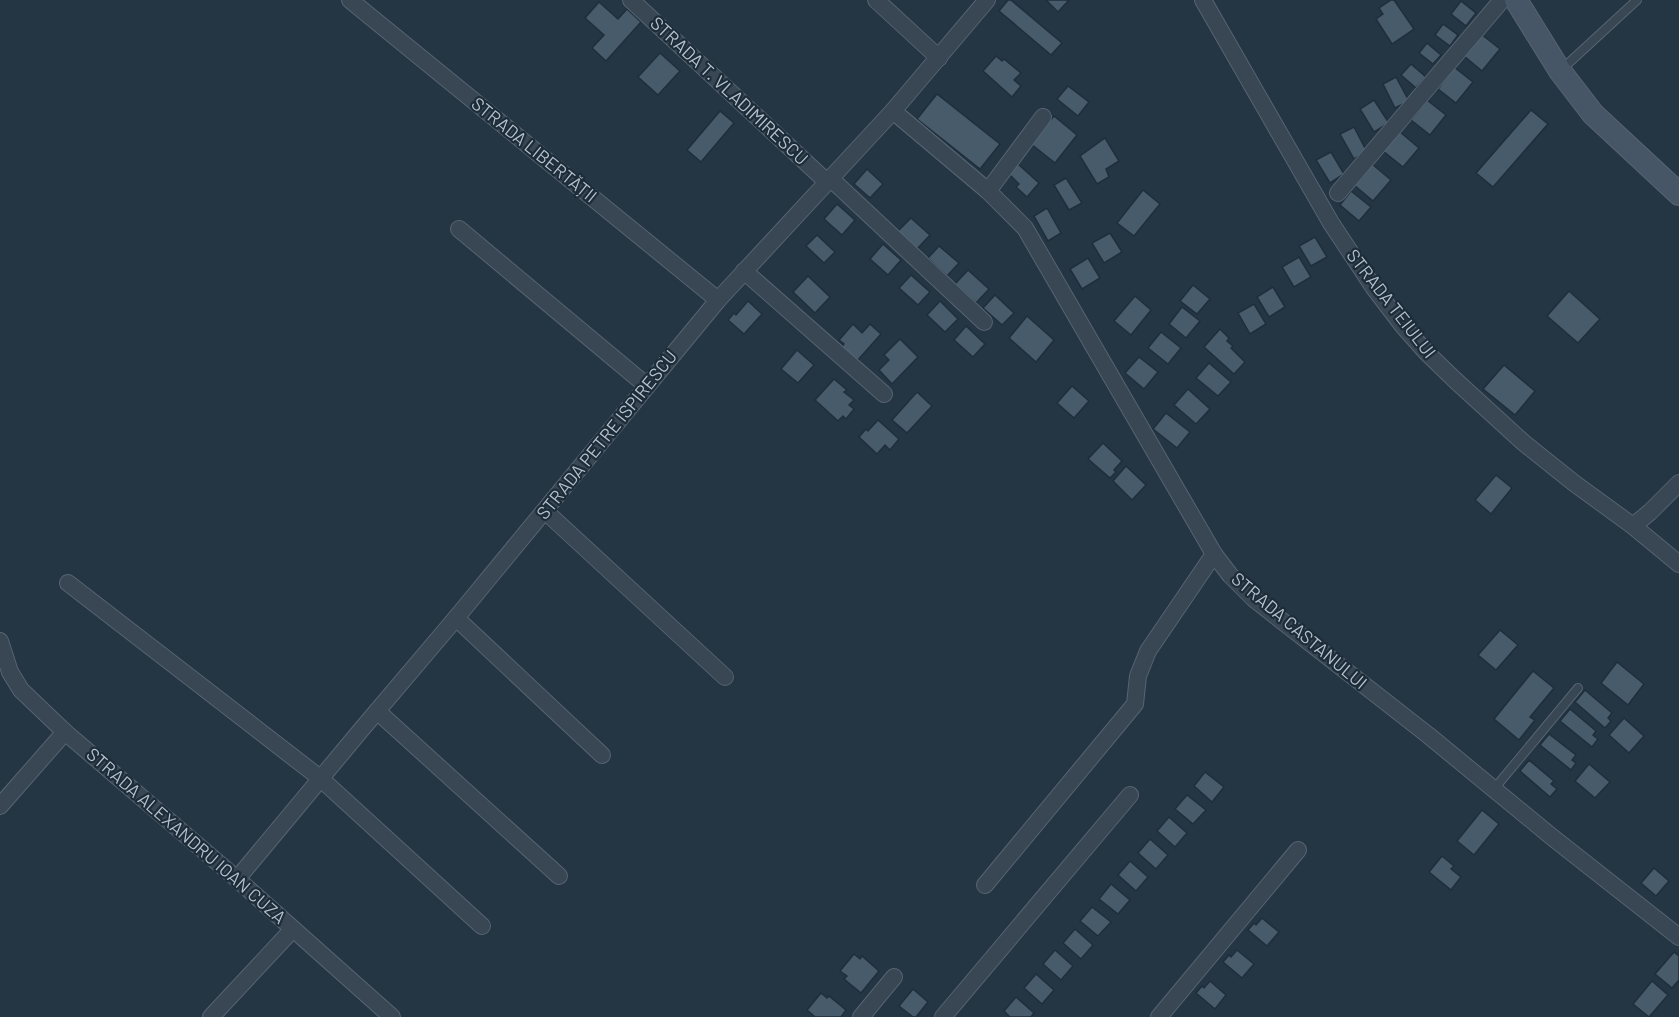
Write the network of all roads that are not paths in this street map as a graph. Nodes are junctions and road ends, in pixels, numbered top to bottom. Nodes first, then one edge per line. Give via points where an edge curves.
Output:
1 (350, 0) edge
2 (630, 0) edge
3 (876, 0) edge
4 (987, 0) edge
5 (1203, 0) edge
6 (1502, 0) edge
7 (1516, 0) edge
8 (1637, 0) edge
9 (939, 58) junction
10 (1560, 71) junction
11 (893, 111) junction
12 (1043, 117) dead end
13 (828, 180) junction
14 (988, 191) junction
15 (1338, 193) dead end
16 (1679, 194) edge
17 (459, 229) dead end
18 (744, 272) junction
19 (718, 300) junction
20 (984, 322) dead end
21 (647, 386) junction
22 (884, 394) dead end
23 (1679, 483) edge
24 (545, 511) junction
25 (1633, 526) junction
26 (1214, 554) junction
27 (1679, 564) edge
28 (68, 583) dead end
29 (456, 618) junction
30 (0, 641) edge
31 (725, 677) dead end
32 (1578, 688) dead end
33 (377, 711) junction
34 (65, 732) junction
35 (602, 755) dead end
36 (320, 778) junction
37 (1494, 789) junction
38 (1130, 795) dead end
39 (0, 806) edge
40 (1298, 850) dead end
41 (559, 876) dead end
42 (237, 879) junction
43 (985, 885) dead end
44 (482, 926) dead end
45 (292, 929) junction
46 (1679, 937) edge
47 (894, 977) dead end
48 (211, 1017) edge
49 (392, 1017) edge
50 (861, 1017) edge
51 (943, 1017) edge
52 (1159, 1017) edge

1 - 19 street, STRADA LIBERTĂȚII
2 - 13 street, STRADA T. VLADIMIRESCU
3 - 9 street
4 - 9 street, STRADA PETRE ISPIRESCU
5 - 25 street, STRADA TEIULUI via 1331,223 1403,326 1455,381 1524,443
6 - 15 street
7 - 10 main road
8 - 10 lane
9 - 11 street, STRADA PETRE ISPIRESCU
10 - 16 main road via 1593,114
11 - 13 street, STRADA PETRE ISPIRESCU
11 - 14 street, STRADA CASTANULUI
12 - 14 street
13 - 18 street, STRADA PETRE ISPIRESCU
13 - 20 street, STRADA T. VLADIMIRESCU
14 - 26 street, STRADA CASTANULUI via 1025,228
17 - 21 street
18 - 19 street, STRADA PETRE ISPIRESCU
18 - 22 street
19 - 21 street, STRADA PETRE ISPIRESCU
21 - 24 street, STRADA PETRE ISPIRESCU
23 - 25 street
24 - 29 street, STRADA PETRE ISPIRESCU
24 - 31 street
25 - 27 street, STRADA TEIULUI
26 - 37 street, STRADA CASTANULUI via 1254,599
26 - 43 street via 1148,651 1138,676 1135,704
28 - 36 street
29 - 33 street, STRADA PETRE ISPIRESCU
29 - 35 street
30 - 34 street, STRADA ALEXANDRU IOAN CUZA via 10,672 21,690
32 - 37 lane
33 - 36 street, STRADA PETRE ISPIRESCU
33 - 41 street
34 - 39 street
34 - 42 street, STRADA ALEXANDRU IOAN CUZA
36 - 42 street, STRADA PETRE ISPIRESCU
36 - 44 street
37 - 46 street, STRADA CASTANULUI
38 - 51 street
40 - 52 street
42 - 45 street, STRADA ALEXANDRU IOAN CUZA
45 - 48 street
45 - 49 street, STRADA ALEXANDRU IOAN CUZA
47 - 50 street

